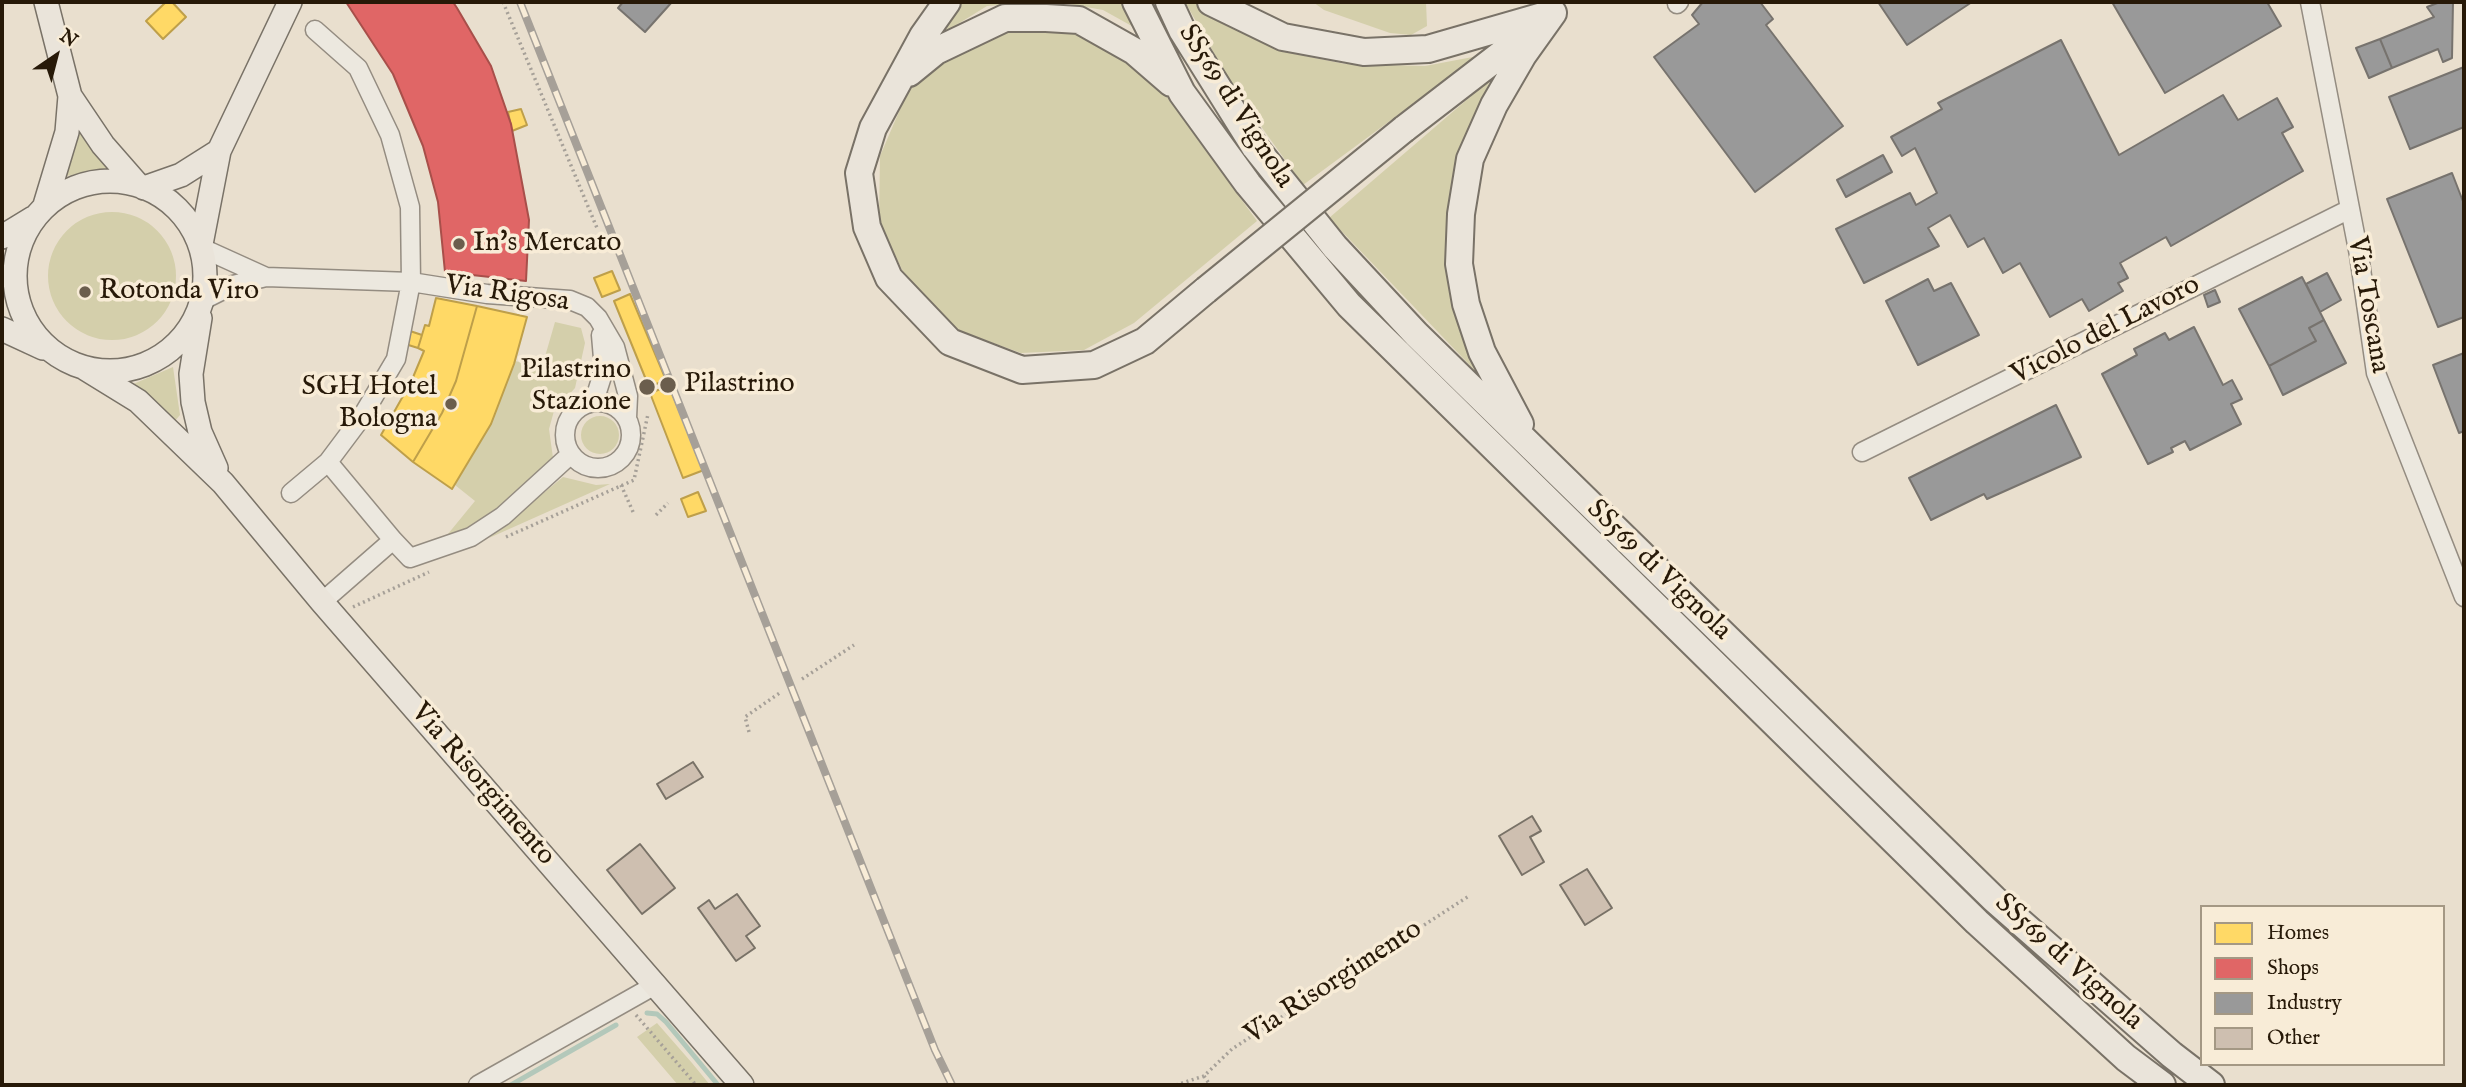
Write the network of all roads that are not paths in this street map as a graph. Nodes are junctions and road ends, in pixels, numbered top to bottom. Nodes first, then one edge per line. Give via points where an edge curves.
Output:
1 (46, 2) edge
2 (290, 2) edge
3 (947, 2) edge
4 (1136, 2) edge
5 (1169, 2) edge
6 (1210, 2) edge
7 (2309, 2) edge
8 (1559, 8) edge
9 (315, 30) dead end
10 (897, 83) junction
11 (1182, 93) junction
12 (70, 96) junction
13 (219, 151) junction
14 (141, 186) junction
15 (2350, 209) junction
16 (40, 211) junction
17 (2, 237) edge
18 (201, 246) junction
19 (266, 277) junction
20 (411, 282) junction
21 (202, 302) junction
22 (598, 318) junction
23 (2, 329) edge
24 (55, 354) junction
25 (86, 369) junction
26 (587, 404) junction
27 (627, 418) junction
28 (1862, 452) dead end
29 (1538, 453) junction
30 (571, 454) junction
31 (328, 462) junction
32 (223, 483) junction
33 (291, 493) dead end
34 (393, 540) junction
35 (2464, 597) edge
36 (322, 602) junction
37 (657, 984) junction
38 (478, 1085) edge
39 (742, 1085) edge
40 (2162, 1085) edge
41 (2211, 1085) edge

1 - 12 main road
2 - 13 main road
3 - 10 highway
4 - 11 highway, SS569 di Vignola
5 - 29 highway, SS569 di Vignola via 1255,147 1335,247
6 - 8 highway via 1283,37 1364,52 1428,49
7 - 15 street, Via Toscana
8 - 10 highway, bridge via 1145,341 1094,365 1022,370 950,342 888,278 867,227 859,173 873,128
8 - 29 highway via 1517,65 1470,159 1461,214 1459,264 1466,304 1482,352
9 - 20 street, Via Rigosa via 358,68 390,135 410,207
10 - 11 highway via 936,51 1005,18 1046,18 1079,20 1135,51
11 - 40 highway, SS569 di Vignola via 1248,184 1349,305 1977,922 2126,1058
12 - 14 main road via 103,145
12 - 16 main road via 67,132
13 - 14 main road via 197,168
13 - 18 main road
14 - 16 main road via 110,181 82,185
14 - 18 main road via 165,198 186,218
15 - 28 street, Vicolo del Lavoro
15 - 35 street, Via Toscana via 2376,373
16 - 17 main road
16 - 24 main road via 19,251 16,289 36,337
18 - 19 street, Via Rigosa
18 - 21 main road via 205,264
19 - 20 street, Via Rigosa
19 - 21 street, Via Rigosa via 233,285
20 - 22 street, Via Rigosa via 570,300
20 - 31 street, Via Rigosa via 396,359
21 - 25 main road via 189,331 169,352 144,366 115,372
21 - 32 main road, Via Risorgimento via 191,374 193,402 207,452
22 - 26 street, Via Rigosa via 604,370 597,392
22 - 27 street, Via Rigosa via 622,370
23 - 24 main road
24 - 25 main road
25 - 32 main road, Via Risorgimento via 138,401
26 - 27 street via 610,404
26 - 30 street, Via Rigosa via 566,425
27 - 30 street, Via Rigosa via 632,438 617,463 587,467
29 - 41 highway, SS569 di Vignola via 1994,899
30 - 34 street via 502,516 471,537 410,558
31 - 33 street, Via Rigosa
31 - 34 street
32 - 36 main road, Via Risorgimento
34 - 36 street
36 - 37 main road, Via Risorgimento
37 - 38 street
37 - 39 main road, Via Risorgimento

